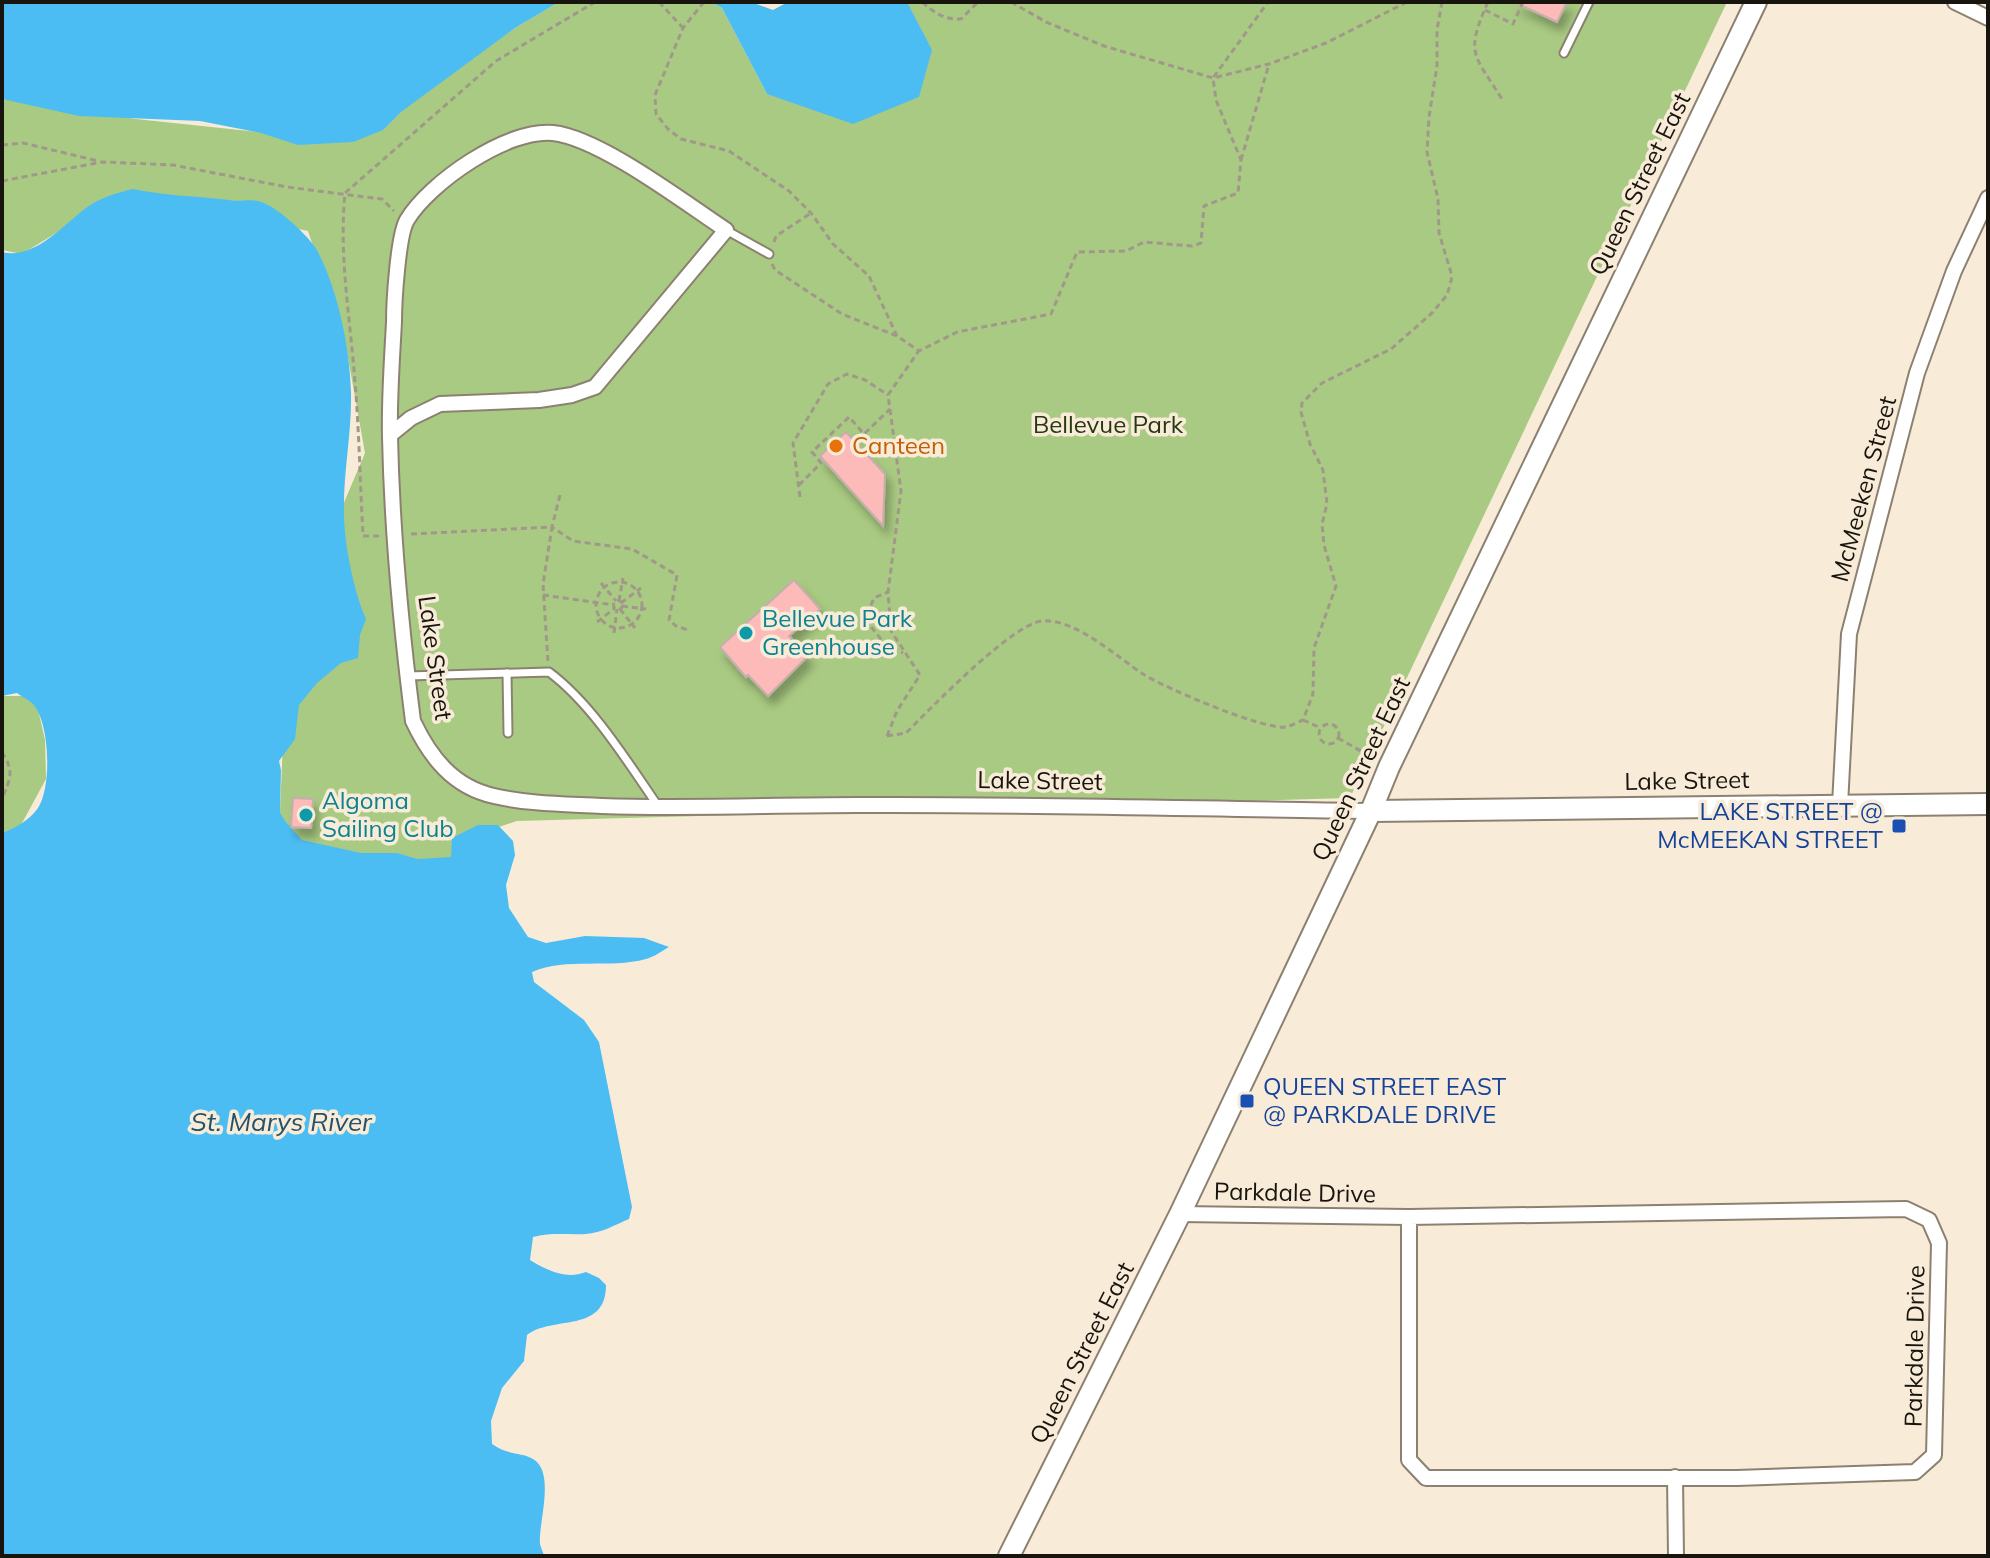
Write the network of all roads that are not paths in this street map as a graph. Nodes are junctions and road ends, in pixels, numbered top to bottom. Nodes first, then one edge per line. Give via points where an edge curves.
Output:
1 (1589, 2) edge
2 (1756, 2) edge
3 (1955, 2) edge
4 (1988, 18) edge
5 (1564, 53) dead end
6 (1988, 198) edge
7 (726, 230) junction
8 (769, 254) road end
9 (390, 435) junction
10 (507, 673) junction
11 (408, 676) junction
12 (508, 733) dead end
13 (1988, 804) edge
14 (1840, 805) junction
15 (659, 808) junction
16 (1371, 811) junction
17 (1180, 1214) junction
18 (1409, 1217) junction
19 (1675, 1477) junction
20 (1009, 1556) edge
21 (1676, 1556) edge

1 - 5 lane
2 - 16 main road, Queen Street East
3 - 4 street
6 - 14 street, McMeeken Street via 1954,271 1917,373 1849,634
7 - 8 lane
7 - 9 street via 595,387 539,400 440,404
7 - 9 street, Lake Street via 578,139 551,132 511,141 476,157 435,188 406,222 396,281
9 - 11 street, Lake Street
10 - 11 lane
10 - 12 lane
10 - 15 lane via 549,672 567,685
11 - 15 street, Lake Street via 413,721 423,742 462,783 492,796
13 - 14 main road, Lake Street
14 - 16 main road, Lake Street
15 - 16 street, Lake Street
16 - 17 main road, Queen Street East
17 - 18 street, Parkdale Drive
17 - 20 main road, Queen Street East
18 - 19 street, Parkdale Drive via 1409,1460 1426,1478
18 - 19 street, Parkdale Drive via 1906,1209 1929,1220 1939,1243 1934,1455 1915,1472
19 - 21 street

